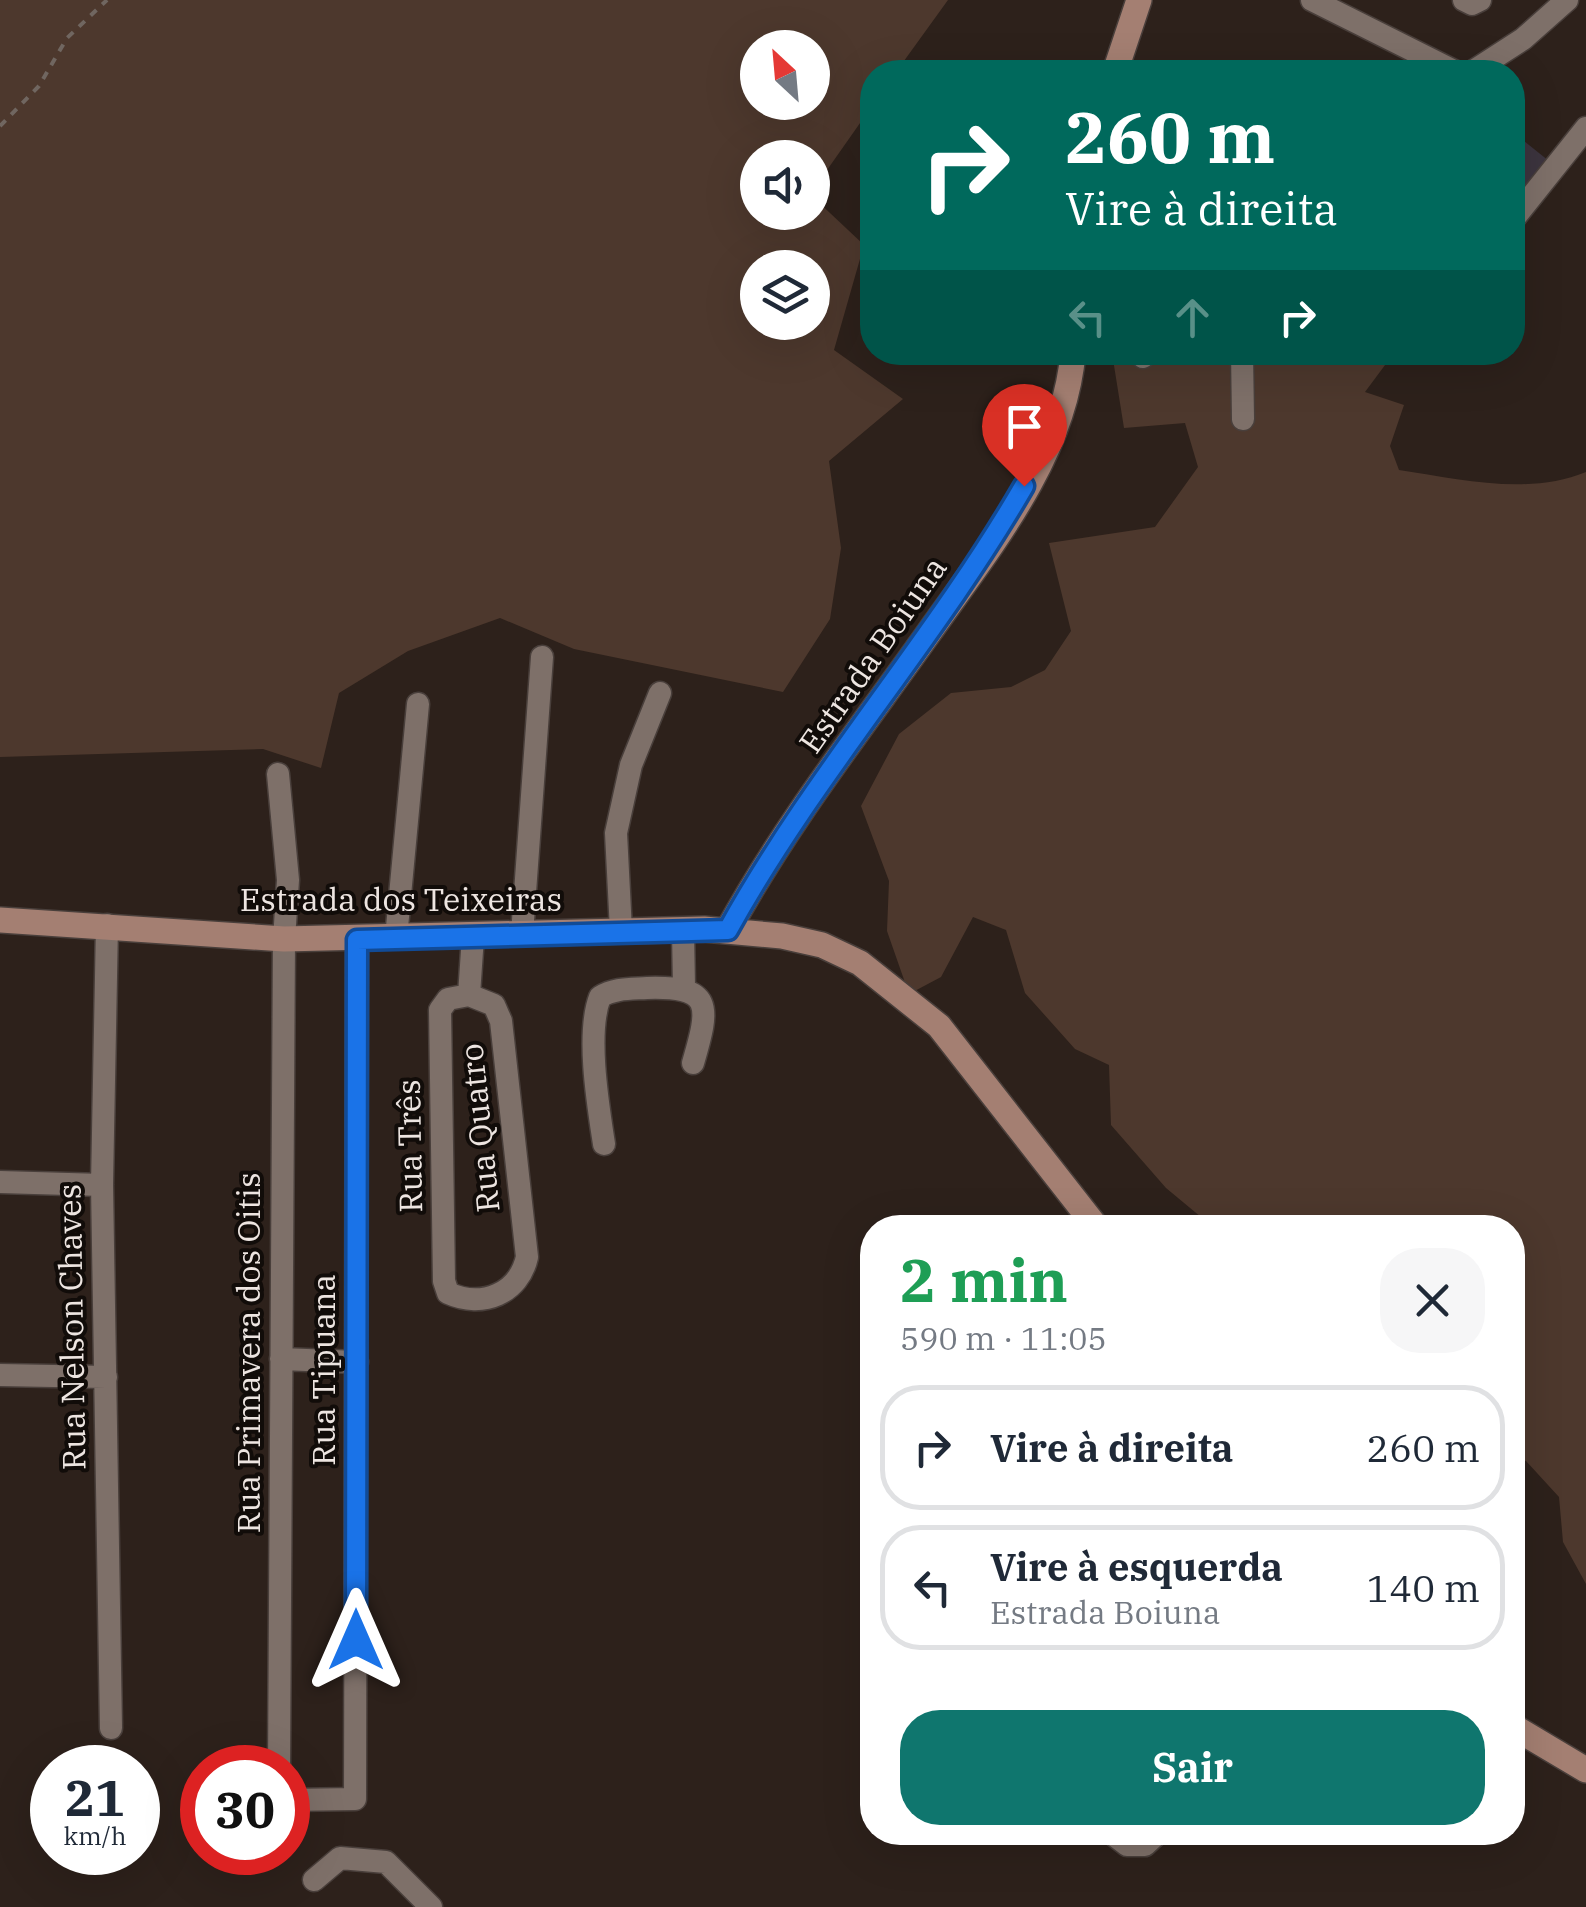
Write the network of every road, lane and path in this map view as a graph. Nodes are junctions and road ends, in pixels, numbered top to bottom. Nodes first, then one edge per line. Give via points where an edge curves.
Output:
1 (107, 0) edge
2 (1139, 0) edge
3 (1312, 0) edge
4 (1464, 0) edge
5 (1480, 0) edge
6 (1567, 0) edge
7 (1119, 60) edge
8 (1432, 60) edge
9 (1491, 60) edge
10 (0, 126) edge
11 (1586, 128) edge
12 (1525, 205) edge
13 (1070, 365) edge
14 (1242, 365) edge
15 (1244, 419) dead end
16 (542, 657) dead end
17 (660, 692) dead end
18 (418, 704) dead end
19 (278, 774) dead end
20 (0, 920) edge
21 (107, 925) junction
22 (728, 930) junction
23 (620, 931) junction
24 (683, 931) junction
25 (522, 934) junction
26 (473, 936) junction
27 (396, 938) junction
28 (284, 939) junction
29 (357, 940) junction
30 (684, 987) junction
31 (477, 996) junction
32 (694, 1062) dead end
33 (604, 1144) dead end
34 (0, 1182) edge
35 (102, 1185) junction
36 (1087, 1215) edge
37 (444, 1281) joint
38 (281, 1359) junction
39 (357, 1362) junction
40 (0, 1376) edge
41 (106, 1377) junction
42 (111, 1728) dead end
43 (1525, 1734) edge
44 (279, 1745) edge
45 (1586, 1770) edge
46 (310, 1800) edge
47 (314, 1880) dead end
48 (432, 1907) edge

1 - 10 path via 67,38 39,86
2 - 7 street
3 - 8 street
4 - 5 street
6 - 9 street
11 - 12 street
13 - 22 street, Estrada Boiuna via 1042,456 989,547 761,870
14 - 15 street
16 - 25 street
17 - 23 street via 632,764 616,833
18 - 27 street
19 - 28 street, Rua Primavera dos Oitis via 288,880
20 - 21 street, Estrada dos Teixeiras
21 - 28 street, Estrada dos Teixeiras
21 - 35 street, Rua Nelson Chaves
22 - 24 street, Estrada dos Teixeiras
22 - 36 street, Estrada dos Teixeiras via 822,945 860,962 907,997 980,1074
23 - 24 street, Estrada dos Teixeiras
23 - 25 street, Estrada dos Teixeiras
24 - 30 street
25 - 26 street, Estrada dos Teixeiras
26 - 27 street, Estrada dos Teixeiras
26 - 31 street
27 - 29 street, Estrada dos Teixeiras
28 - 29 street, Estrada dos Teixeiras
28 - 38 street, Rua Primavera dos Oitis
29 - 39 street, Rua Tipuana
30 - 32 street via 702,1007
30 - 33 street via 600,997 595,1010
31 - 37 street, Rua Três via 448,999 440,1010
31 - 37 street, Rua Quatro via 501,1021 527,1256 513,1286 486,1299 460,1299
34 - 35 street
35 - 41 street, Rua Nelson Chaves
38 - 39 street
38 - 44 street, Rua Primavera dos Oitis
39 - 46 street, Rua Tipuana via 355,1800
40 - 41 street
41 - 42 street, Rua Nelson Chaves
43 - 45 street
47 - 48 street via 340,1858 386,1862

